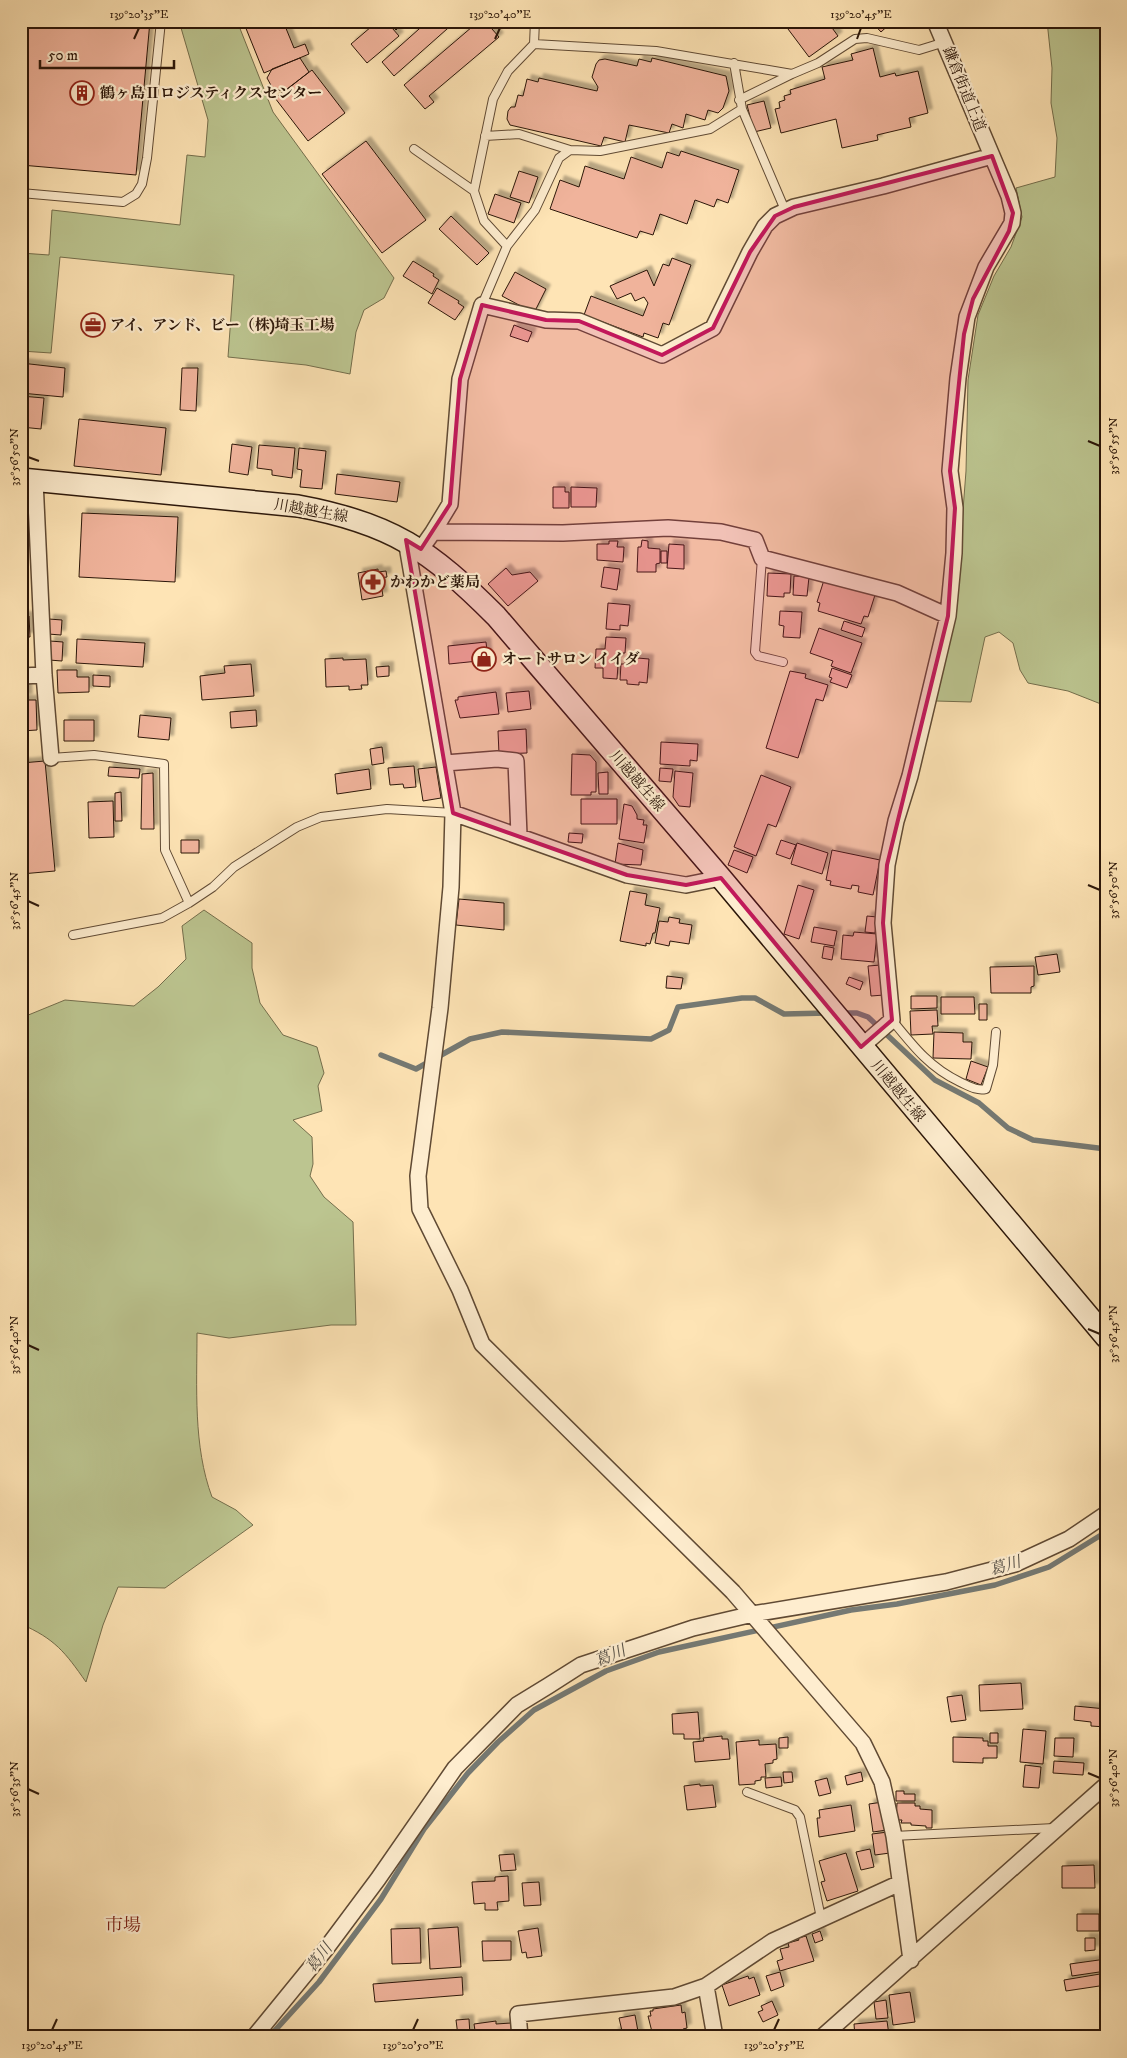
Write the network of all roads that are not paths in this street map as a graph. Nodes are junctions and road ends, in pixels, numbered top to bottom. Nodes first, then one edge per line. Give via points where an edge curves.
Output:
1 (161, 21) edge
2 (535, 21) edge
3 (935, 21) edge
4 (945, 42) junction
5 (534, 44) junction
6 (734, 63) junction
7 (792, 74) junction
8 (739, 100) junction
9 (742, 109) junction
10 (485, 136) junction
11 (414, 150) dead end
12 (570, 150) junction
13 (992, 156) junction
14 (474, 191) junction
15 (21, 193) edge
16 (785, 210) junction
17 (507, 246) junction
18 (482, 305) junction
19 (28, 480) edge
20 (420, 540) junction
21 (762, 558) junction
22 (948, 616) junction
23 (783, 662) dead end
24 (44, 675) junction
25 (21, 676) edge
26 (51, 758) joint
27 (444, 763) junction
28 (453, 813) junction
29 (519, 836) junction
30 (721, 878) junction
31 (189, 903) junction
32 (73, 936) dead end
33 (892, 1020) junction
34 (996, 1032) dead end
35 (861, 1046) junction
36 (1106, 1337) edge
37 (1106, 1514) edge
38 (753, 1614) junction
39 (1106, 1785) edge
40 (747, 1792) dead end
41 (1057, 1828) junction
42 (894, 1836) junction
43 (900, 1883) junction
44 (820, 1918) junction
45 (911, 1960) junction
46 (706, 1986) junction
47 (254, 2037) edge
48 (520, 2037) edge
49 (715, 2037) edge
50 (822, 2037) edge

1 - 15 lane via 147,158 142,184 136,194 123,202
2 - 5 lane
3 - 4 street, 鎌倉街道上道
4 - 7 lane via 919,50 867,38 855,39 818,63
4 - 13 street, 鎌倉街道上道
5 - 6 lane via 656,51
5 - 10 lane via 508,70 493,98
6 - 7 lane
6 - 8 lane
7 - 8 lane
8 - 9 lane
9 - 12 lane via 710,129 600,151
9 - 16 lane
10 - 12 lane via 519,134
10 - 14 lane
11 - 14 lane
12 - 17 lane via 559,158 535,210
13 - 16 street
13 - 22 street, 鎌倉街道上道 via 1013,213 1009,231 986,267 973,298 966,326 950,472 955,508
14 - 17 lane via 484,222
16 - 18 street via 765,226 713,328 662,356 579,321 546,320
17 - 18 lane
18 - 20 street via 460,379 450,504
19 - 20 main road, 川越越生線 via 298,506 336,513
19 - 24 street
20 - 21 street via 668,528 721,532 755,540
20 - 27 street
20 - 30 main road, 川越越生線 via 496,616
21 - 22 street via 897,593
21 - 23 lane via 755,652 758,656
22 - 33 street, 鎌倉街道上道 via 887,865 883,923
24 - 25 street
24 - 26 street
26 - 31 lane via 94,755 164,764 165,850
27 - 28 street
27 - 29 street via 516,761
28 - 29 street
28 - 31 lane via 387,809 321,817 297,827 234,866 213,887
28 - 38 street via 452,878 440,1008 418,1176 420,1210 460,1290 482,1344
29 - 30 street via 651,880 686,885
30 - 35 main road, 川越越生線
31 - 32 lane via 162,918
33 - 34 lane via 941,1074 978,1090 986,1089 993,1065
33 - 35 street
35 - 36 main road, 川越越生線
37 - 38 street via 1069,1540 1015,1564 946,1582
38 - 42 street via 864,1743 882,1782
38 - 47 street via 693,1628 581,1665 517,1704 455,1768 331,1942
39 - 41 street
40 - 44 lane via 795,1810 800,1817
41 - 42 lane
41 - 45 street
42 - 43 street
43 - 44 street
43 - 45 street
44 - 46 street via 773,1941
45 - 50 street
46 - 48 street via 674,1997 518,2014
46 - 49 street

